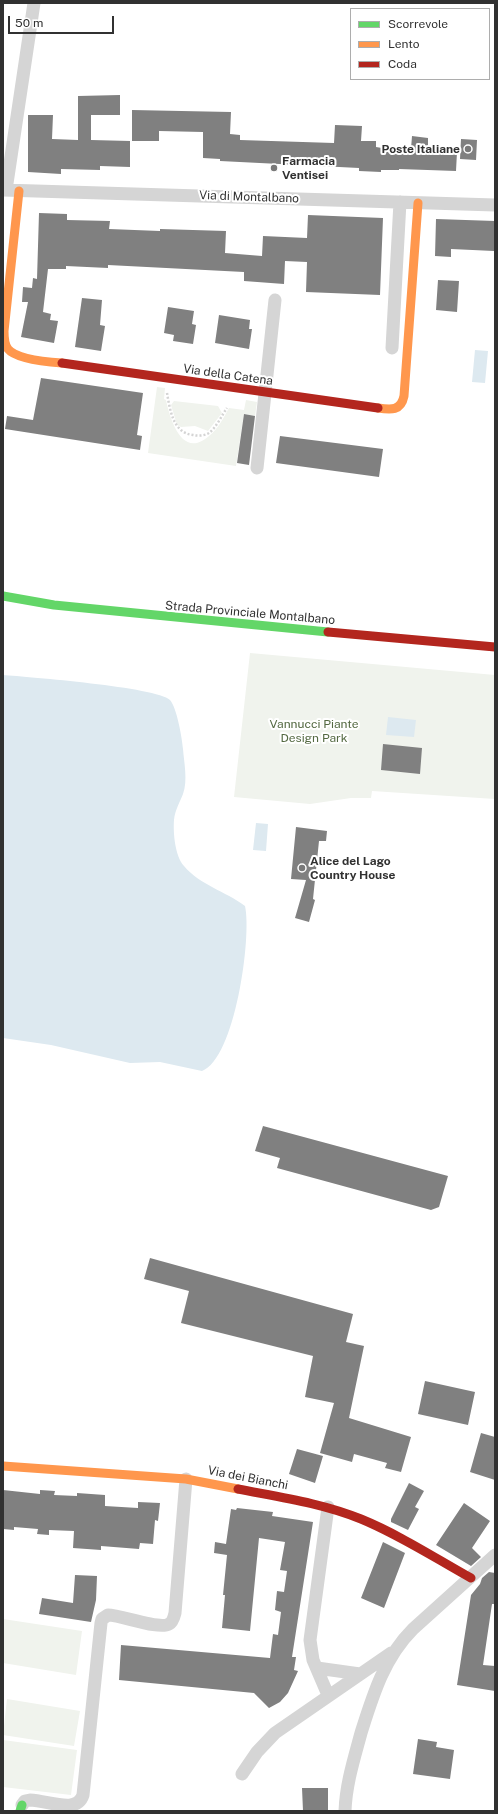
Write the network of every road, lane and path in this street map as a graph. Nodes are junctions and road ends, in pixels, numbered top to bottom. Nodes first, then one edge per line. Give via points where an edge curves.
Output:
1 (34, 3) edge
2 (4, 190) edge
3 (19, 191) junction
4 (400, 202) junction
5 (418, 203) junction
6 (495, 205) edge
7 (275, 300) dead end
8 (394, 327) junction
9 (410, 328) junction
10 (4, 331) edge
11 (392, 348) dead end
12 (265, 392) junction
13 (168, 400) dead end
14 (227, 408) dead end
15 (257, 468) dead end
16 (3, 596) edge
17 (495, 647) edge
18 (3, 1466) edge
19 (186, 1479) junction
20 (328, 1507) junction
21 (495, 1555) edge
22 (471, 1578) junction
23 (395, 1650) junction
24 (317, 1668) junction
25 (360, 1674) junction
26 (328, 1696) junction
27 (242, 1774) dead end
28 (21, 1808) edge
29 (345, 1811) edge

1 - 2 street
2 - 3 street, Via di Montalbano
3 - 4 street, Via di Montalbano
3 - 10 street, Via della Catena
4 - 5 street, Via di Montalbano
4 - 8 street
5 - 6 street, Via di Montalbano
5 - 9 street, Via della Catena
7 - 12 street
8 - 9 street
8 - 11 street
9 - 12 street, Via della Catena via 404,401 399,409
10 - 12 street, Via della Catena via 8,348 20,356
12 - 15 street
13 - 14 path via 176,426 182,432 192,435 210,433
16 - 17 street, Strada Provinciale Montalbano via 54,605 196,620
18 - 19 street, Via dei Bianchi
19 - 20 street, Via dei Bianchi
19 - 28 street via 175,1613 171,1623 159,1625 108,1615 102,1619 84,1795 80,1805 77,1809 68,1811 30,1800 25,1801
20 - 22 street, Via dei Bianchi via 367,1521 417,1546
20 - 24 street via 311,1633 311,1653
21 - 22 street
22 - 23 street via 413,1629
23 - 25 street
23 - 29 street via 384,1668 351,1767
24 - 25 street
24 - 26 street
25 - 26 street
26 - 27 street via 268,1739

